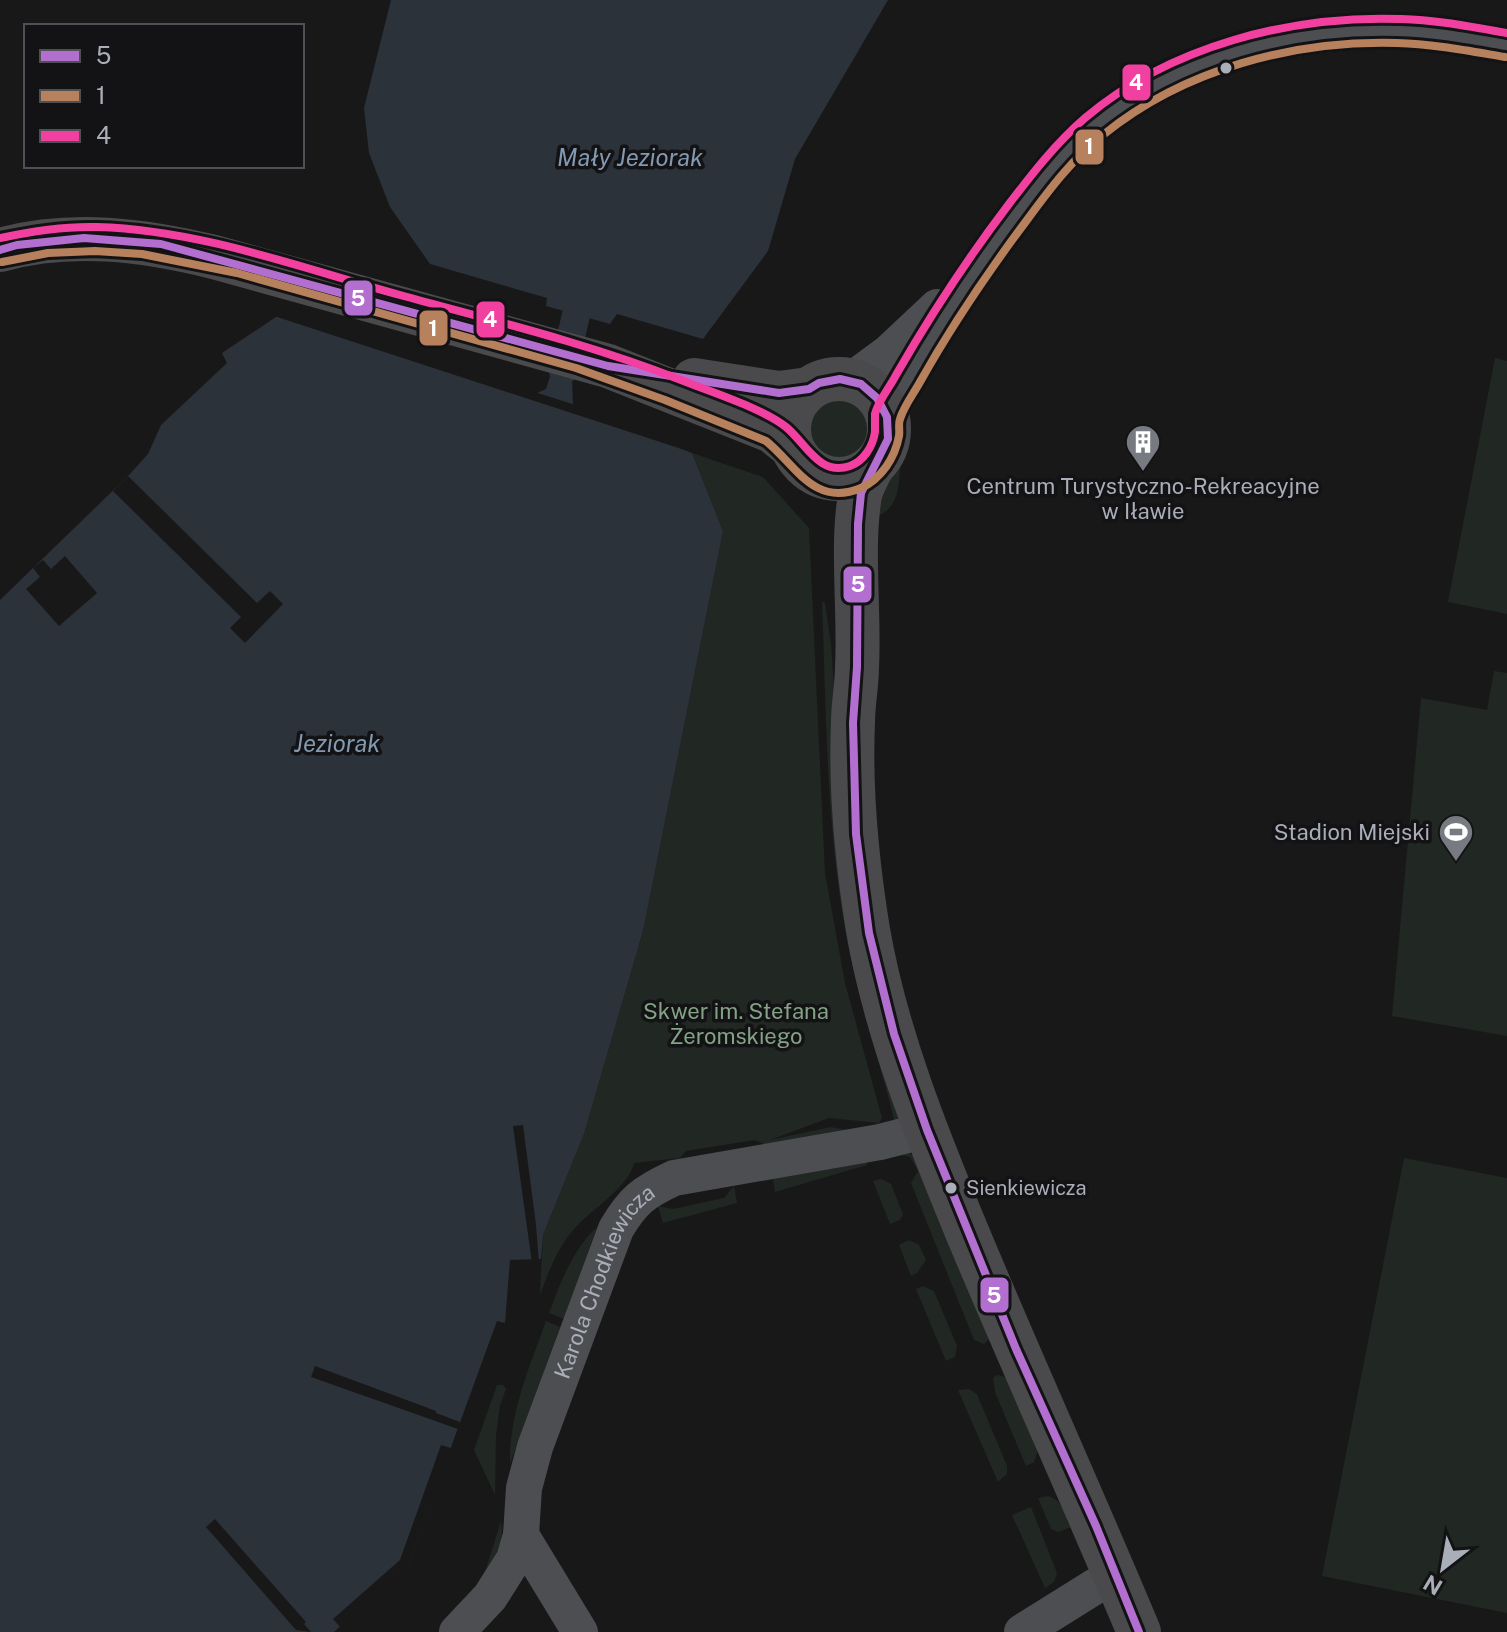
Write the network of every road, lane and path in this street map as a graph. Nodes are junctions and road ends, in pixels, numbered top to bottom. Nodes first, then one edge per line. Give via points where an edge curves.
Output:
1 (1507, 45) edge
2 (0, 250) edge
3 (970, 275) junction
4 (608, 366) junction
5 (830, 385) junction
6 (887, 417) junction
7 (802, 459) junction
8 (872, 467) junction
9 (853, 723) junction
10 (927, 1130) junction
11 (521, 1535) junction
12 (1116, 1577) junction
13 (457, 1632) edge
14 (580, 1632) edge
15 (1022, 1632) edge
16 (1139, 1632) edge

1 - 3 street via 1423,33 1348,33 1222,57 1174,74 1094,126 1052,167
2 - 4 main road via 84,238 161,244
3 - 5 street via 909,336
3 - 6 street
4 - 5 main road via 779,393
4 - 7 main road via 772,431
5 - 6 main road via 861,384
5 - 7 main road via 795,405 791,415 789,426
6 - 8 main road via 885,449
7 - 8 main road via 832,479 843,480
7 - 9 main road via 823,497 830,525 840,669
8 - 9 main road via 861,493 858,524
9 - 10 main road via 856,834 869,933 894,1034
10 - 11 street, Karola Chodkiewicza via 674,1178 633,1202 616,1229 535,1447 524,1488
10 - 12 main road
11 - 13 street, Karola Chodkiewicza via 504,1579
11 - 14 street
12 - 15 street
12 - 16 main road

